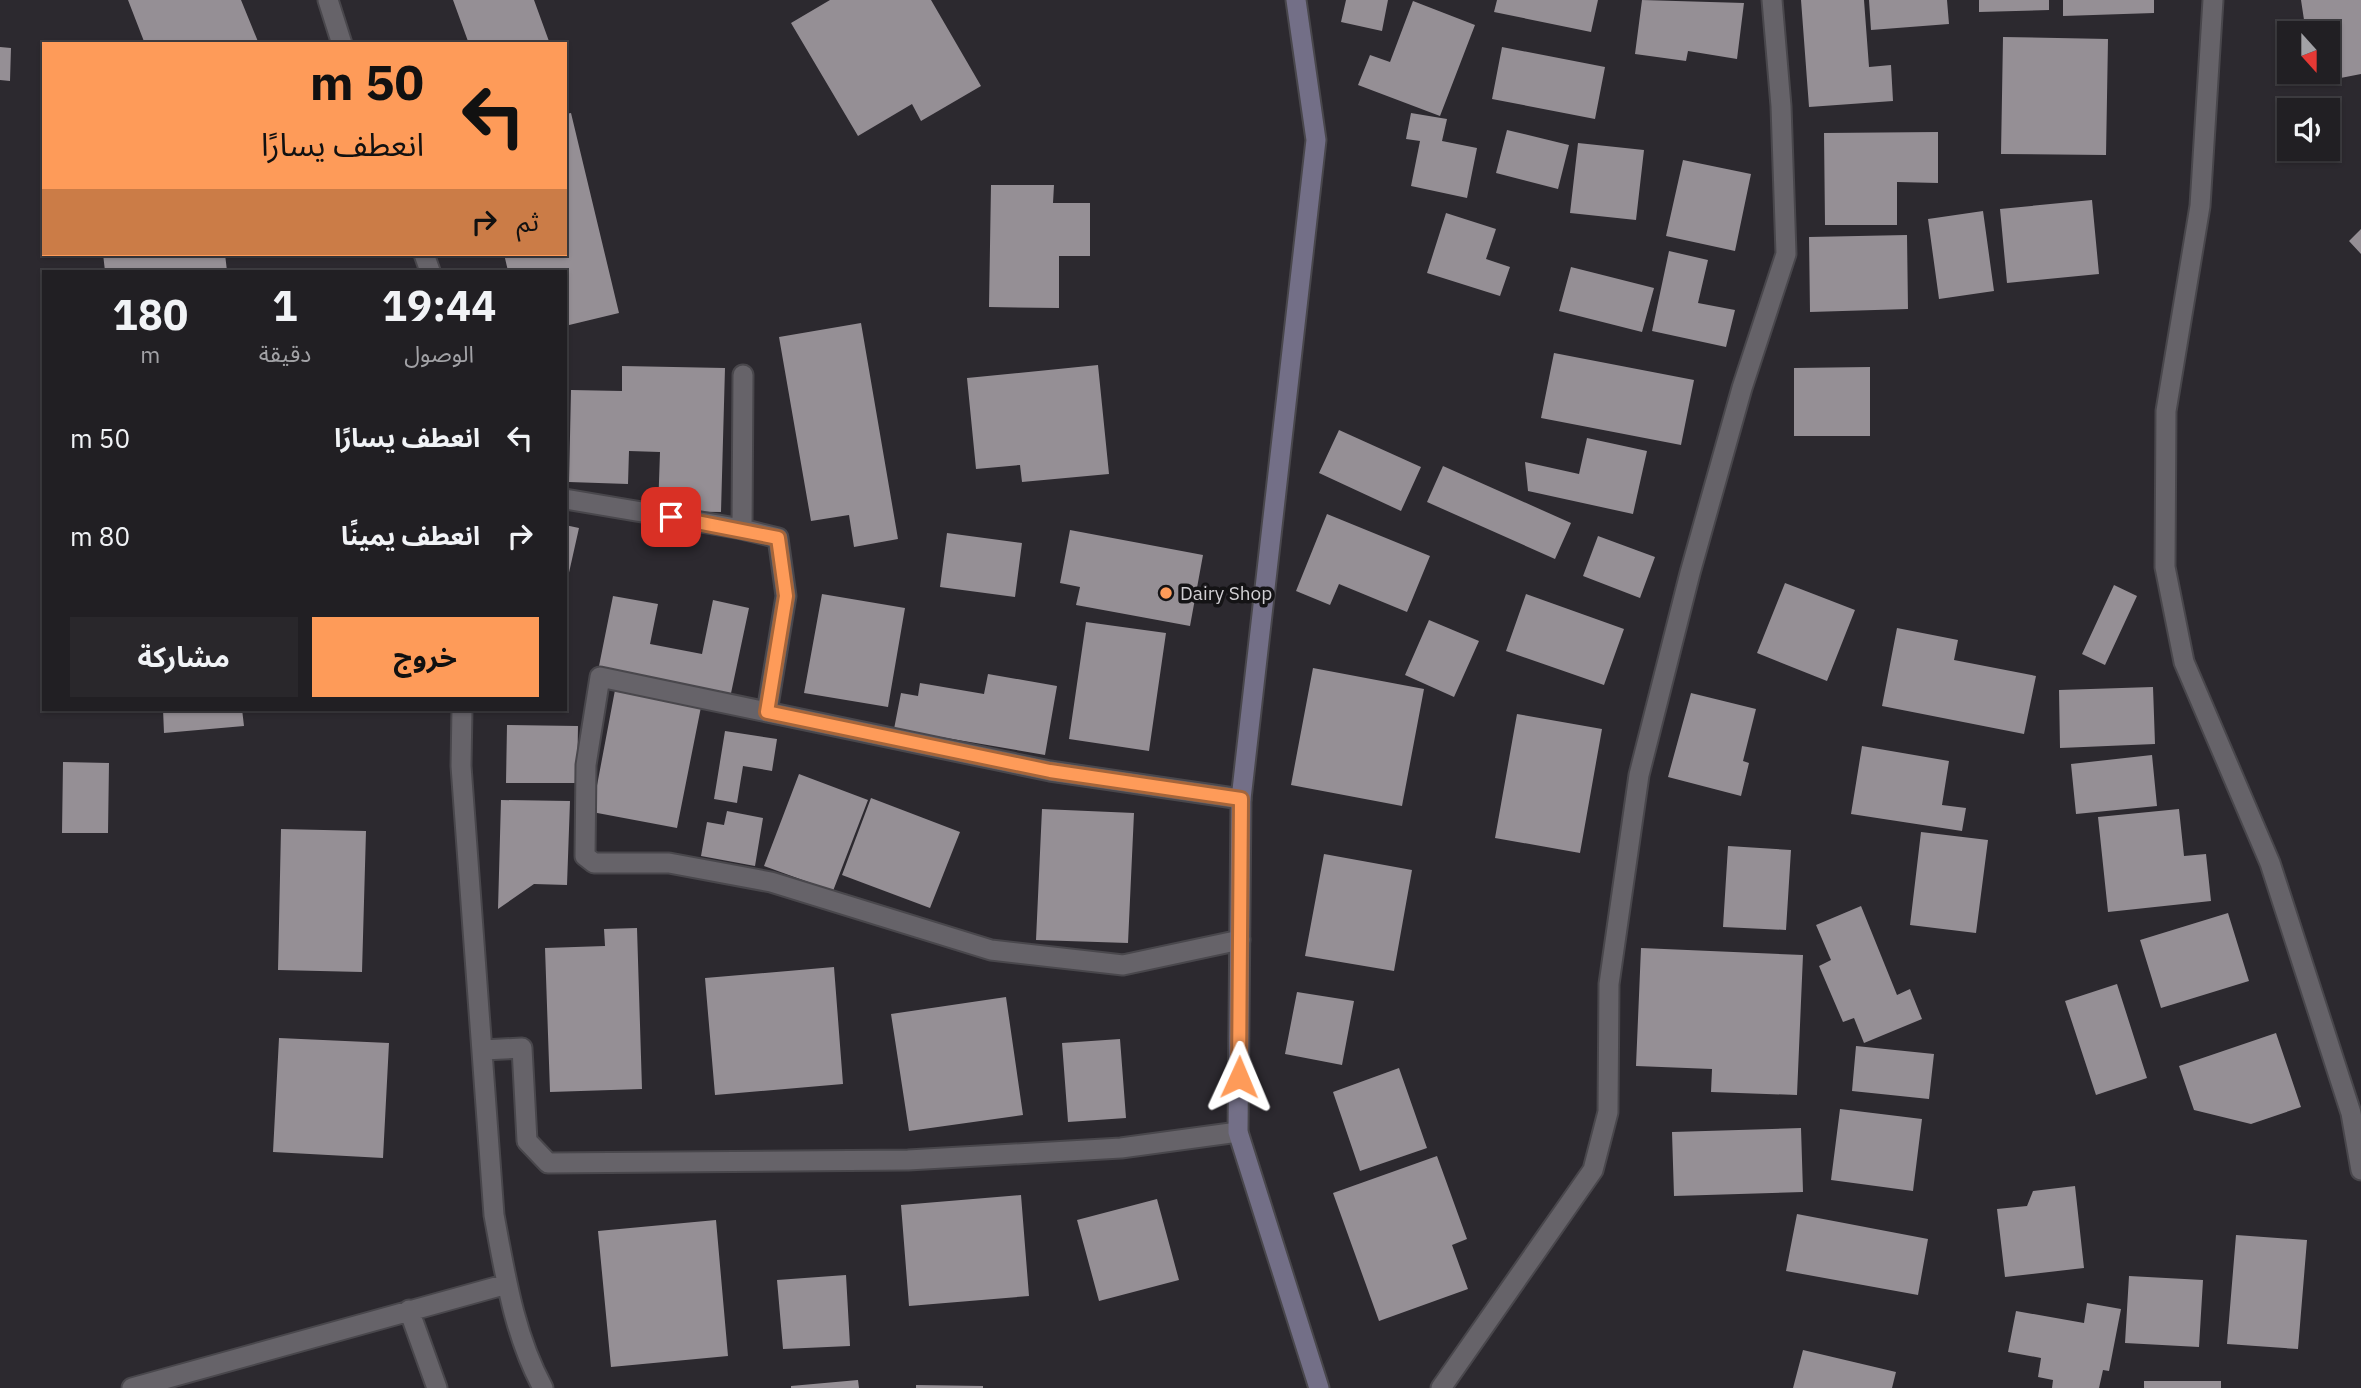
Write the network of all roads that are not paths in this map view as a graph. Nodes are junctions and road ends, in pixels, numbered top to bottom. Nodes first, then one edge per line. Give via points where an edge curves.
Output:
1 (328, 0) edge
2 (1296, 0) edge
3 (1772, 0) edge
4 (2213, 0) edge
5 (341, 42) edge
6 (743, 375) dead end
7 (567, 499) edge
8 (741, 529) junction
9 (463, 711) edge
10 (767, 712) junction
11 (1241, 799) junction
12 (1240, 940) junction
13 (483, 1050) junction
14 (1238, 1132) junction
15 (2361, 1170) edge
16 (507, 1284) junction
17 (409, 1310) junction
18 (132, 1388) edge
19 (437, 1388) edge
20 (544, 1388) edge
21 (1320, 1388) edge
22 (1441, 1388) edge

1 - 5 street
2 - 11 main road via 1316,140
3 - 22 street via 1786,254 1738,401 1639,775 1609,984 1608,1112 1593,1170
4 - 15 street via 2200,206 2166,411 2165,567 2185,662 2270,863 2351,1113
6 - 8 street
7 - 8 street
8 - 10 street via 778,538 786,596
9 - 13 street via 461,766
10 - 11 street via 1050,771
10 - 12 street via 600,677 586,765 585,856 594,863 669,863 771,882 991,950 1123,965
11 - 12 main road
12 - 14 main road
13 - 14 street via 522,1048 527,1141 548,1163 908,1160 1121,1148
13 - 16 street via 494,1215
14 - 21 main road
16 - 17 street
16 - 20 street via 527,1358
17 - 18 street
17 - 19 street

